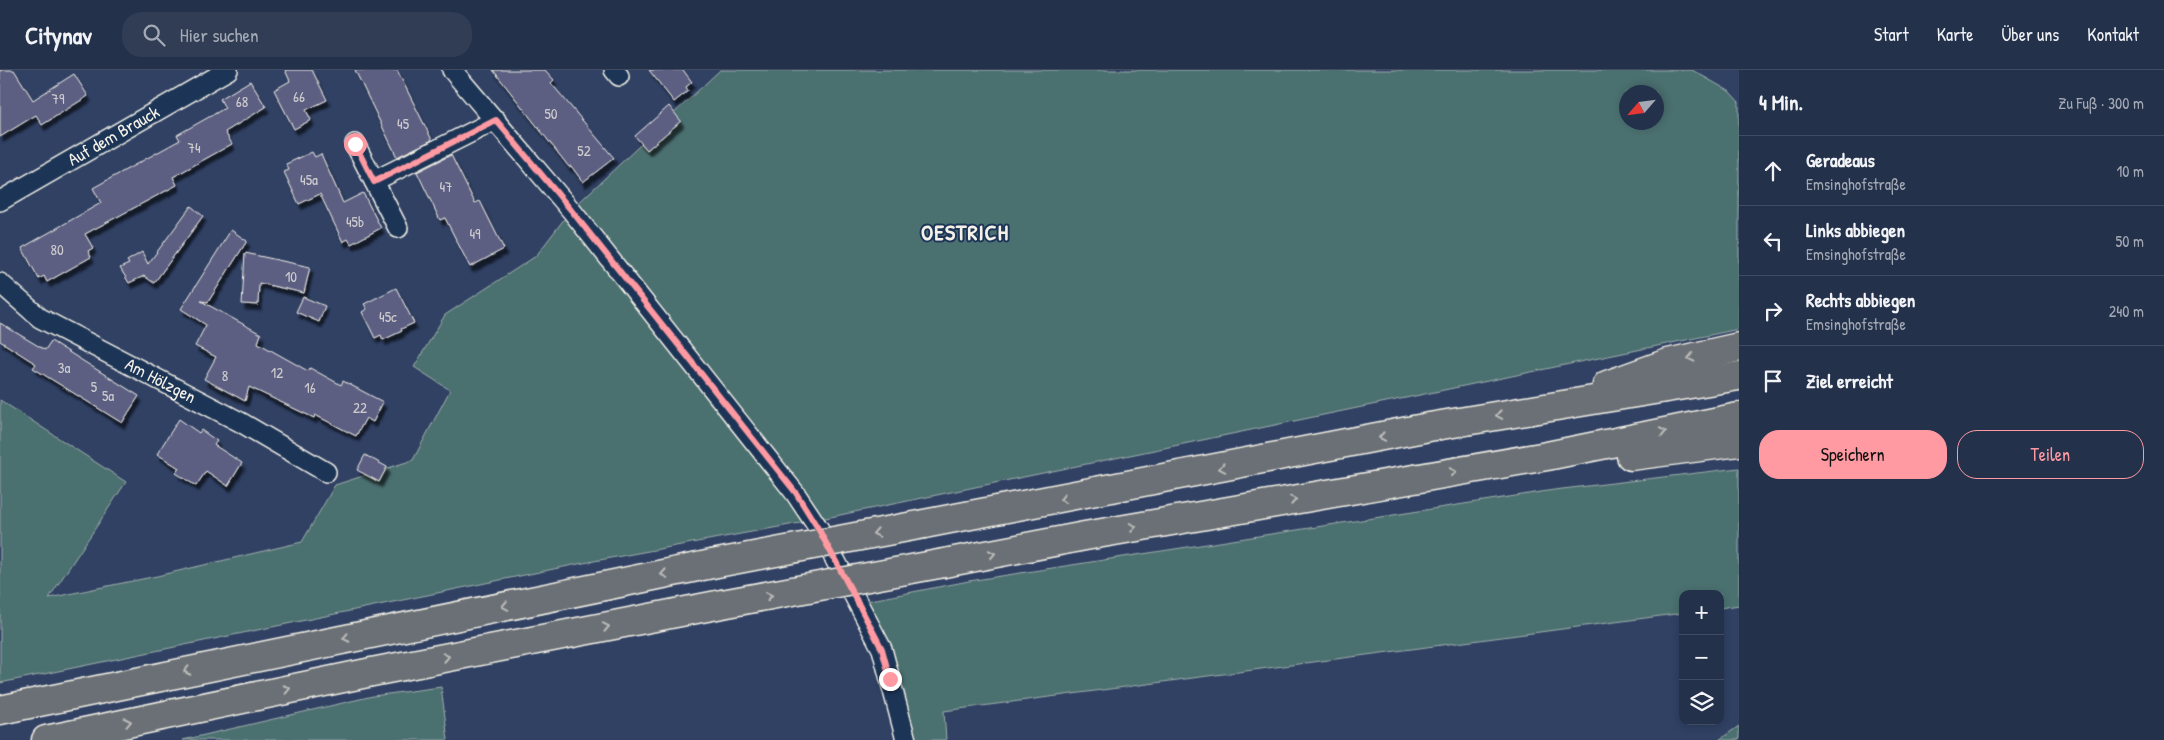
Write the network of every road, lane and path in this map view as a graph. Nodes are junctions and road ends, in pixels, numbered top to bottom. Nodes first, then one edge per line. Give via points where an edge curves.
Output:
1 (228, 70) edge
2 (452, 70) edge
3 (496, 120) junction
4 (355, 144) dead end
5 (374, 182) junction
6 (0, 201) edge
7 (398, 228) dead end
8 (0, 283) edge
9 (1739, 347) edge
10 (1739, 376) edge
11 (1547, 407) junction
12 (1739, 417) edge
13 (1739, 442) edge
14 (1547, 456) junction
15 (326, 472) dead end
16 (0, 710) edge
17 (46, 740) edge
18 (906, 740) edge

1 - 6 street, Auf dem Brauck
2 - 3 street
3 - 5 street
3 - 18 street via 796,493 882,649
4 - 5 street
5 - 7 street
8 - 15 street, Am Hölzgen via 40,318
9 -> 11 highway via 1668,363
10 - 11 highway
11 -> 16 highway, bridge via 712,564
14 -> 12 highway
13 - 14 highway via 1610,458
17 -> 14 highway, bridge via 722,604 1085,536

